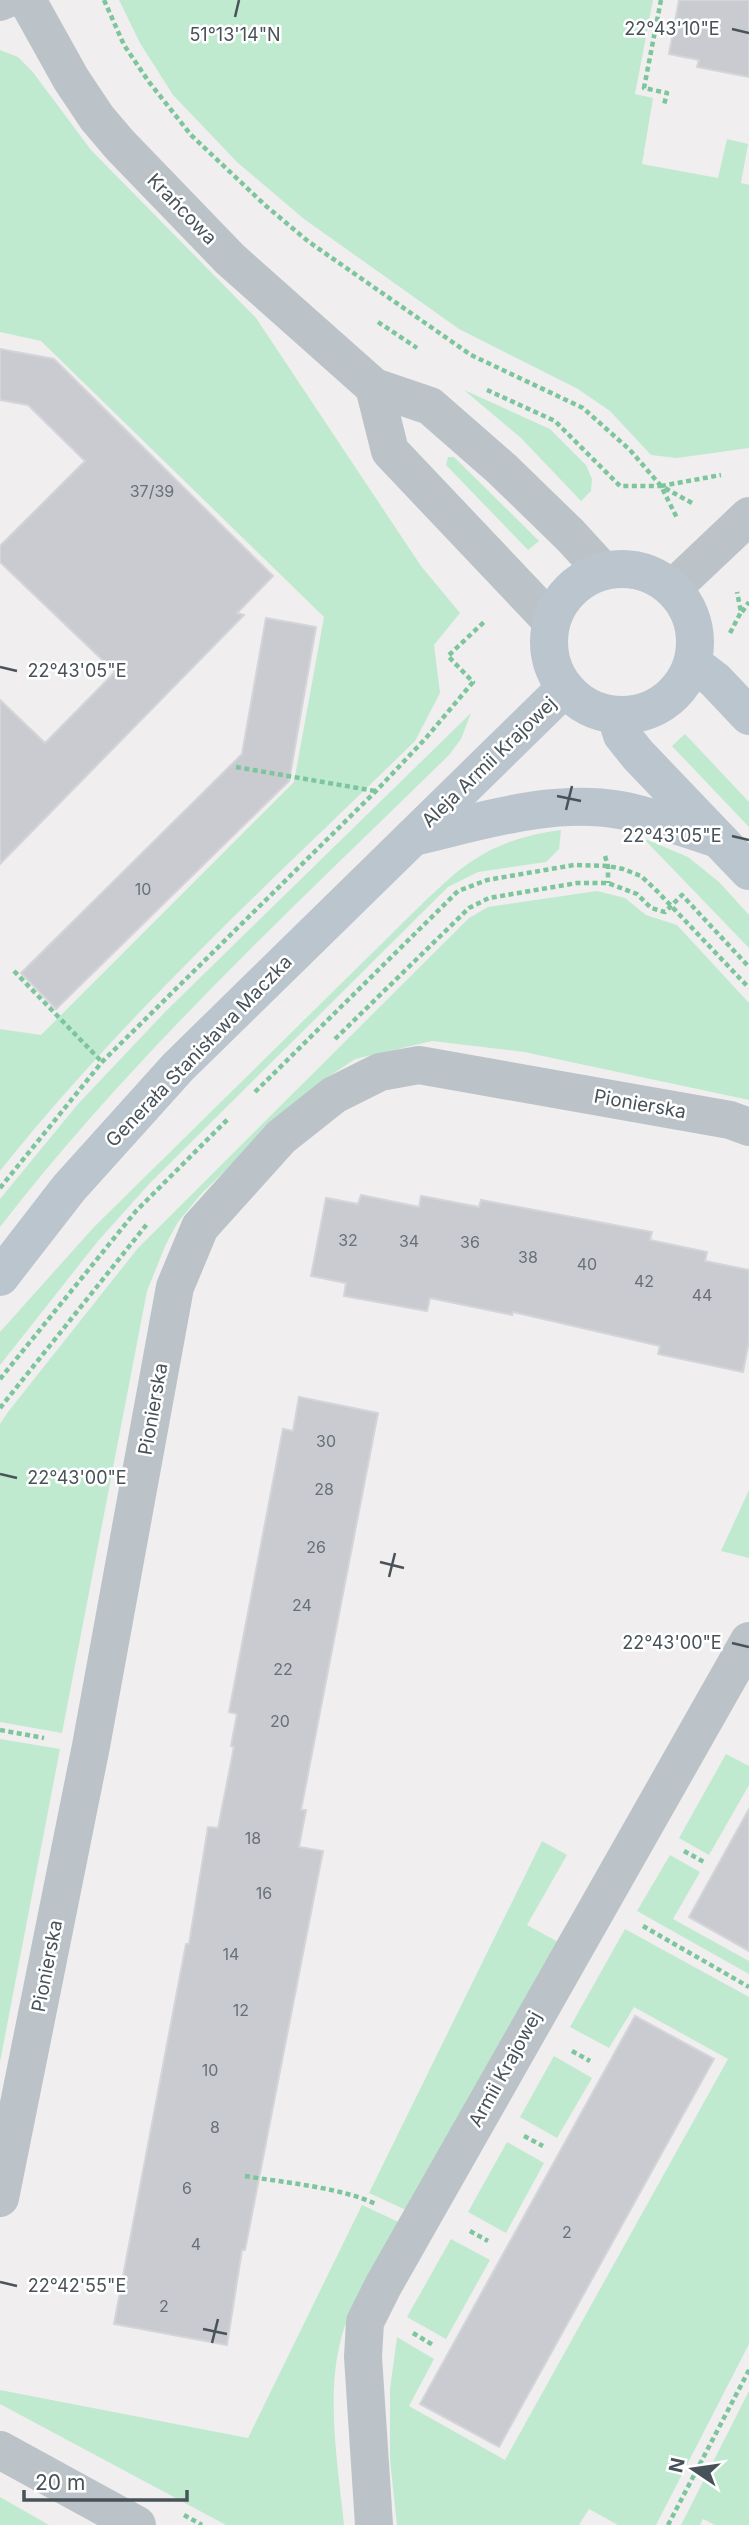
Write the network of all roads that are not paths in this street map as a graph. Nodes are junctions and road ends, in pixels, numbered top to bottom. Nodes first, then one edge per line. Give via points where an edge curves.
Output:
1 (15, 0) edge
2 (27, 0) edge
3 (0, 6) edge
4 (374, 387) junction
5 (749, 516) edge
6 (603, 570) junction
7 (673, 588) junction
8 (551, 621) junction
9 (694, 664) junction
10 (565, 688) junction
11 (616, 716) junction
12 (749, 716) edge
13 (413, 837) junction
14 (718, 839) junction
15 (749, 871) edge
16 (749, 1126) edge
17 (0, 1277) edge
18 (749, 1641) edge
19 (0, 2198) edge
20 (0, 2450) edge
21 (137, 2525) edge
22 (374, 2525) edge

1 - 3 lane
2 - 4 street, Krańcowa via 96,118 120,145 230,259
4 - 6 street, Krańcowa via 430,406 502,469
4 - 8 street via 390,451
5 - 7 street
6 - 7 street via 633,569
6 - 8 street via 580,582
7 - 9 street via 694,622
8 - 10 street via 550,656
9 - 11 street via 672,697 635,715
9 - 12 street
10 - 11 street via 587,707
10 - 13 street, Aleja Armii Krajowej
11 - 14 street via 622,735 638,755
13 - 14 street via 529,811 595,807 641,815
13 - 17 street, Generała Stanisława Maczka via 178,1067 69,1188
14 - 15 street
16 - 19 street, Pionierska via 419,1065 380,1072 334,1095 281,1137 201,1227 175,1287 91,1746
18 - 22 street, Armii Krajowej via 365,2322 363,2357
20 - 21 street

